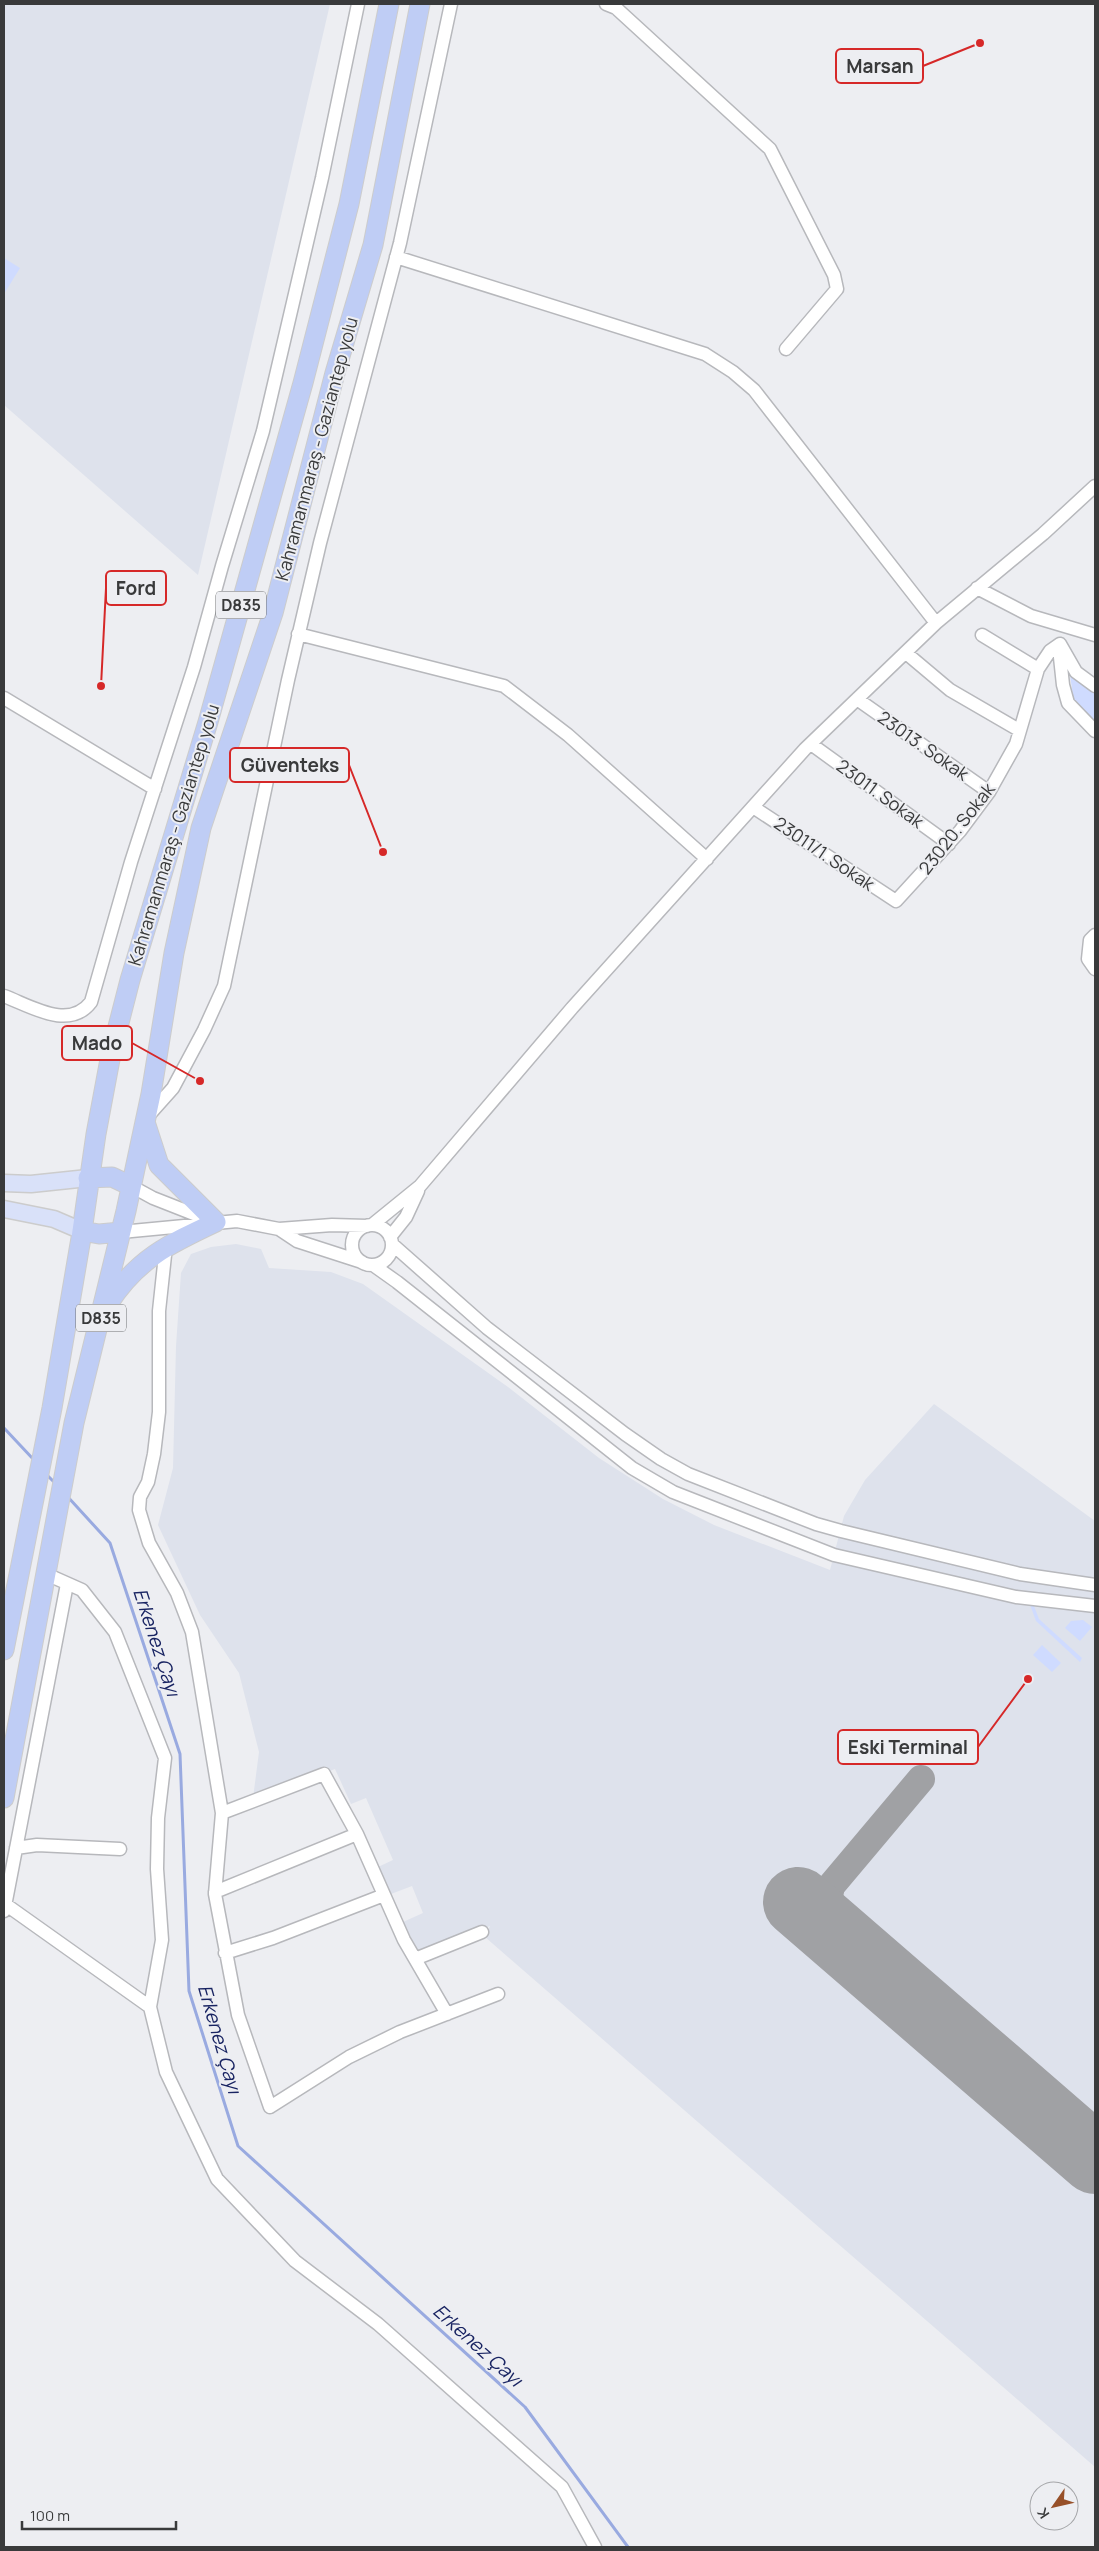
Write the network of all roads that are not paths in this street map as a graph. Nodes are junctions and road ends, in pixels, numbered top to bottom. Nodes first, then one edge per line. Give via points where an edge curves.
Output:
1 (358, 4) edge
2 (389, 4) edge
3 (420, 4) edge
4 (451, 4) edge
5 (606, 4) edge
6 (396, 257) junction
7 (786, 349) dead end
8 (1095, 486) edge
9 (977, 588) junction
10 (936, 623) junction
11 (1062, 627) junction
12 (298, 634) junction
13 (982, 635) dead end
14 (1095, 635) edge
15 (1060, 644) junction
16 (906, 653) junction
17 (1038, 669) junction
18 (1095, 686) edge
19 (4, 698) edge
20 (857, 699) junction
21 (1019, 730) junction
22 (1095, 731) edge
23 (811, 744) junction
24 (154, 789) junction
25 (989, 792) junction
26 (753, 807) junction
27 (949, 844) junction
28 (707, 858) junction
29 (896, 901) joint
30 (1093, 937) edge
31 (1095, 969) edge
32 (4, 996) edge
33 (145, 1120) junction
34 (88, 1178) junction
35 (4, 1183) edge
36 (132, 1186) junction
37 (420, 1186) junction
38 (4, 1209) edge
39 (216, 1222) junction
40 (370, 1226) junction
41 (279, 1229) junction
42 (82, 1231) junction
43 (121, 1232) junction
44 (391, 1241) junction
45 (166, 1246) junction
46 (367, 1264) junction
47 (102, 1314) junction
48 (46, 1574) junction
49 (1032, 1576) junction
50 (67, 1584) junction
51 (1095, 1585) edge
52 (10, 1594) edge
53 (1028, 1598) junction
54 (1095, 1606) edge
55 (4, 1650) edge
56 (4, 1798) edge
57 (222, 1813) junction
58 (357, 1834) junction
59 (16, 1848) junction
60 (120, 1849) dead end
61 (215, 1892) junction
62 (384, 1895) junction
63 (4, 1908) edge
64 (482, 1932) dead end
65 (225, 1953) junction
66 (415, 1959) junction
67 (498, 1994) dead end
68 (150, 2007) junction
69 (446, 2014) junction
70 (596, 2547) edge

1 - 24 street via 322,178 263,431 194,667
2 - 34 highway, Kahramanmaraş - Gaziantep yolu / D835 via 350,204 208,722 128,989 111,1054
3 - 33 highway, Kahramanmaraş - Gaziantep yolu / D835 via 373,245 335,373 273,613 202,828 174,953
4 - 6 street
5 - 7 street via 616,8 770,149 838,288
6 - 10 street via 705,354 732,372 754,390
6 - 12 street
8 - 9 street
9 - 10 street
9 - 11 street via 1031,616
10 - 16 street
11 - 14 street
11 - 15 street
12 - 28 street via 504,686 568,735
12 - 33 street via 224,986 173,1088
13 - 17 street
15 - 17 street, 23020. Sokak via 1046,655
15 - 18 street via 1076,672
15 - 22 street via 1063,685 1068,703
16 - 20 street
16 - 21 street via 950,690
17 - 21 street, 23020. Sokak
19 - 24 street
20 - 23 street
20 - 25 street, 23013. Sokak
21 - 25 street, 23020. Sokak via 1016,744
23 - 26 street
23 - 27 street, 23011. Sokak
24 - 32 street via 91,1002 81,1012 62,1017
25 - 27 street, 23020. Sokak
26 - 28 street
26 - 29 street, 23011/1. Sokak
27 - 29 street, 23020. Sokak
28 - 37 street via 572,1008
30 - 31 street via 1088,959
33 - 36 highway, Kahramanmaraş - Gaziantep yolu / D835
33 - 39 highway via 159,1166
34 - 35 main road via 31,1184
34 - 36 highway via 112,1177
34 - 42 highway, Kahramanmaraş - Gaziantep yolu / D835
36 - 39 street via 153,1198
36 - 43 highway, Kahramanmaraş - Gaziantep yolu / D835
37 - 40 street
37 - 44 street
38 - 42 main road via 54,1219
39 - 41 street via 237,1221
39 - 43 street
39 - 45 highway
40 - 41 street
40 - 44 street via 383,1228
40 - 46 street via 356,1233 353,1239 353,1252
41 - 46 street via 297,1240
42 - 43 highway via 99,1234
42 - 52 highway, D835 via 30,1526
43 - 47 highway, D835
44 - 46 street via 388,1256 379,1264
44 - 49 street via 435,1284 510,1346 625,1434 688,1474 816,1524
45 - 47 highway via 140,1264
45 - 57 street via 159,1311 159,1412 154,1454 139,1510 150,1543 177,1593 192,1632
46 - 53 street via 632,1468 673,1492 834,1555
47 - 48 highway, D835 via 74,1424
48 - 50 street
48 - 56 highway, D835
49 - 51 street
49 - 53 street
50 - 59 street
50 - 68 street via 82,1590 115,1632 165,1758 158,1818 157,1869 162,1940
52 - 55 highway, D835
53 - 54 street
57 - 58 street via 324,1774
57 - 61 street
58 - 61 street
58 - 62 street
59 - 60 street via 37,1845
59 - 63 street
61 - 65 street
62 - 65 street
62 - 66 street
63 - 68 street
64 - 66 street
65 - 69 street via 238,2016 270,2107 349,2057
66 - 69 street
67 - 69 street
68 - 70 street via 166,2072 216,2178 295,2261 378,2324 562,2487

